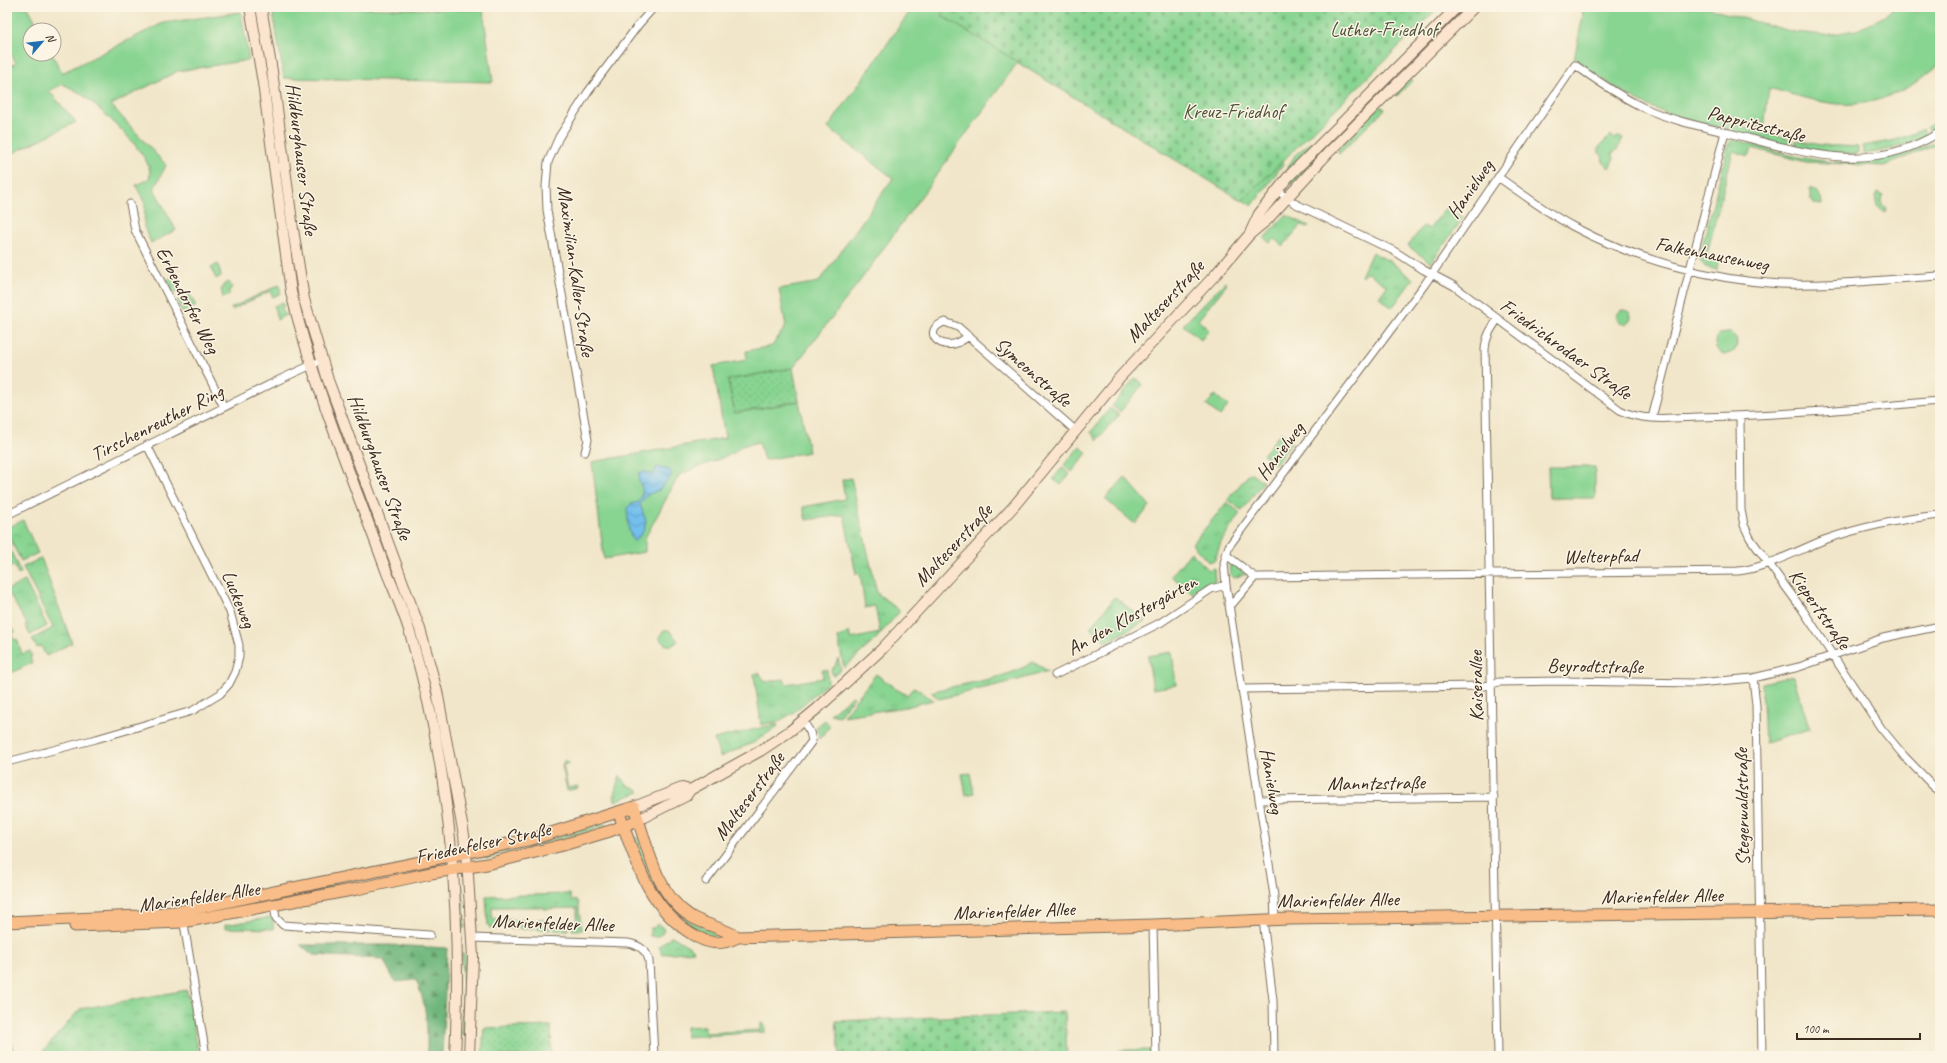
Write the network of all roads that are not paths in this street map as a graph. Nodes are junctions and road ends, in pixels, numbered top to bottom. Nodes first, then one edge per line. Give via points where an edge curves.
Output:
1 (250, 7) edge
2 (261, 7) edge
3 (654, 7) edge
4 (1474, 7) edge
5 (1454, 10) edge
6 (1459, 22) junction
7 (1575, 65) joint
8 (1377, 88) junction
9 (1385, 96) junction
10 (1725, 132) junction
11 (1940, 132) edge
12 (1319, 146) junction
13 (1327, 154) junction
14 (1498, 177) junction
15 (1277, 190) junction
16 (1286, 198) junction
17 (130, 204) dead end
18 (1249, 235) junction
19 (1690, 269) junction
20 (1431, 274) junction
21 (1940, 276) edge
22 (1498, 318) junction
23 (968, 337) junction
24 (322, 361) junction
25 (311, 364) junction
26 (1940, 401) edge
27 (224, 407) junction
28 (1740, 417) junction
29 (1652, 418) junction
30 (1076, 431) junction
31 (147, 445) junction
32 (585, 452) dead end
33 (7, 515) edge
34 (1940, 515) edge
35 (1225, 555) junction
36 (1768, 562) junction
37 (1489, 574) junction
38 (1254, 577) junction
39 (1226, 585) junction
40 (1228, 603) junction
41 (1940, 626) edge
42 (1834, 656) junction
43 (1055, 675) dead end
44 (1753, 678) junction
45 (1492, 684) junction
46 (1242, 689) junction
47 (803, 721) junction
48 (7, 762) edge
49 (690, 790) junction
50 (1940, 793) edge
51 (1494, 797) junction
52 (1259, 800) junction
53 (634, 807) junction
54 (619, 813) junction
55 (638, 820) junction
56 (623, 826) junction
57 (466, 852) junction
58 (451, 855) junction
59 (468, 867) junction
60 (452, 869) junction
61 (706, 881) dead end
62 (272, 893) joint
63 (274, 905) junction
64 (1940, 910) edge
65 (1759, 912) junction
66 (182, 916) junction
67 (1496, 916) junction
68 (1275, 919) junction
69 (1263, 920) junction
70 (7, 922) edge
71 (1153, 925) junction
72 (7, 929) edge
73 (430, 935) dead end
74 (738, 937) junction
75 (457, 938) junction
76 (472, 938) junction
77 (206, 1056) edge
78 (455, 1056) edge
79 (469, 1056) edge
80 (654, 1056) edge
81 (1156, 1056) edge
82 (1274, 1056) edge
83 (1498, 1056) edge
84 (1762, 1056) edge

1 - 25 main road, Hildburghauser Straße via 292,292
2 - 24 main road, Hildburghauser Straße via 301,287
3 - 32 street, Maximilian-Kaller-Straße via 574,112 551,153 547,173 547,210 588,440
4 - 6 main road, Malteserstraße
5 - 6 main road
5 - 8 main road, Malteserstraße
6 - 9 main road, Malteserstraße
7 - 10 street, Pappritzstraße via 1642,107 1679,121
7 - 14 street, Hanielweg
8 - 9 main road
8 - 12 main road, Malteserstraße
9 - 13 main road, Malteserstraße
10 - 11 street, Pappritzstraße via 1818,156 1850,158 1904,149
10 - 19 street
12 - 13 main road
12 - 15 main road, Malteserstraße
13 - 16 main road, Malteserstraße
14 - 19 street, Falkenhausenweg via 1554,215 1595,238 1643,257
14 - 20 street, Hanielweg
15 - 16 street, Friedrichrodaer Straße
15 - 18 main road, Malteserstraße via 1259,214
16 - 18 main road, Malteserstraße via 1267,220
16 - 20 street, Friedrichrodaer Straße via 1394,251
17 - 27 street, Erbendorfer Weg via 135,230
18 - 30 main road, Malteserstraße via 1120,377
19 - 21 street, Falkenhausenweg via 1735,279 1779,284
19 - 29 street
20 - 22 street, Friedrichrodaer Straße via 1454,286
20 - 35 street, Hanielweg via 1229,546
22 - 29 street, Friedrichrodaer Straße via 1620,410 1634,416
22 - 37 street, Kaiserallee via 1489,332 1485,349
23 - 23 street, Symeonstraße via 951,323 938,324 934,329 936,340 941,344 956,344
23 - 30 street, Symeonstraße
24 - 25 street, Tirschenreuther Ring
24 - 57 main road, Hildburghauser Straße via 420,629 437,691
25 - 27 street, Tirschenreuther Ring
25 - 58 main road, Hildburghauser Straße via 412,638 422,676 446,802
26 - 28 street, Friedrichrodaer Straße
27 - 31 street, Tirschenreuther Ring
28 - 29 street, Friedrichrodaer Straße
28 - 36 street, Kiepertstraße via 1742,520 1750,538
30 - 47 main road, Malteserstraße via 1016,504 897,633
31 - 33 street, Tirschenreuther Ring
31 - 48 street, Luckeweg via 230,612 239,645 235,672 220,694 192,711
34 - 36 street, Welterpfad via 1908,518 1857,530
35 - 38 street
35 - 39 street, Hanielweg
36 - 37 street, Welterpfad via 1738,571
36 - 42 street, Kiepertstraße
37 - 38 street, Welterpfad
37 - 45 street, Kaiserallee
38 - 40 street via 1233,603
39 - 40 street, Hanielweg
39 - 43 street, An den Klostergärten via 1211,589 1160,623
40 - 46 street, Hanielweg
41 - 42 street, Beyrodtstraße via 1883,638
42 - 44 street, Beyrodtstraße via 1799,668
42 - 50 street, Kiepertstraße via 1883,731
44 - 45 street, Beyrodtstraße via 1698,683 1560,681
44 - 65 street, Stegerwaldstraße via 1756,712
45 - 46 street, Beyrodtstraße
45 - 51 street, Kaiserallee
46 - 52 street, Hanielweg
47 - 49 main road, Friedenfelser Straße via 760,751
47 - 61 street, Malteserstraße via 812,741
49 - 53 main road, Friedenfelser Straße via 682,788
49 - 55 main road, Friedenfelser Straße via 686,796
51 - 52 street, Manntzstraße
51 - 67 street, Kaiserallee
52 - 68 street, Hanielweg
53 - 54 main road, Friedenfelser Straße
53 - 55 main road, Marienfelder Allee
54 - 56 main road, Marienfelder Allee
54 - 57 main road, Friedenfelser Straße via 532,839
55 - 56 main road, Friedenfelser Straße
55 - 74 main road, Marienfelder Allee via 657,874 671,899 701,922
56 - 59 main road, Friedenfelser Straße via 553,848
56 - 74 main road, Marienfelder Allee via 644,880 671,919 685,930 707,941 725,943
57 - 58 main road, Friedenfelser Straße
57 - 59 main road, Hildburghauser Straße
58 - 60 main road, Hildburghauser Straße
58 - 62 main road, Friedenfelser Straße
59 - 60 main road, Friedenfelser Straße
59 - 76 main road, Hildburghauser Straße
60 - 63 main road, Friedenfelser Straße
60 - 75 main road
62 - 66 main road, Marienfelder Allee
63 - 66 main road, Marienfelder Allee
63 - 73 street, Marienfelder Allee via 276,918 283,924
64 - 65 main road, Marienfelder Allee
65 - 67 main road, Marienfelder Allee
65 - 84 street, Stegerwaldstraße
66 - 70 main road, Marienfelder Allee
66 - 72 main road, Marienfelder Allee
66 - 77 street
67 - 68 main road, Marienfelder Allee
67 - 83 street, Kaiserallee
68 - 69 main road, Marienfelder Allee
69 - 71 main road, Marienfelder Allee
69 - 82 street via 1273,1000
71 - 74 main road, Marienfelder Allee
71 - 81 street
75 - 76 main road, Marienfelder Allee
75 - 78 main road
76 - 79 main road, Hildburghauser Straße
76 - 80 street, Marienfelder Allee via 628,943 640,947 646,952 649,961

